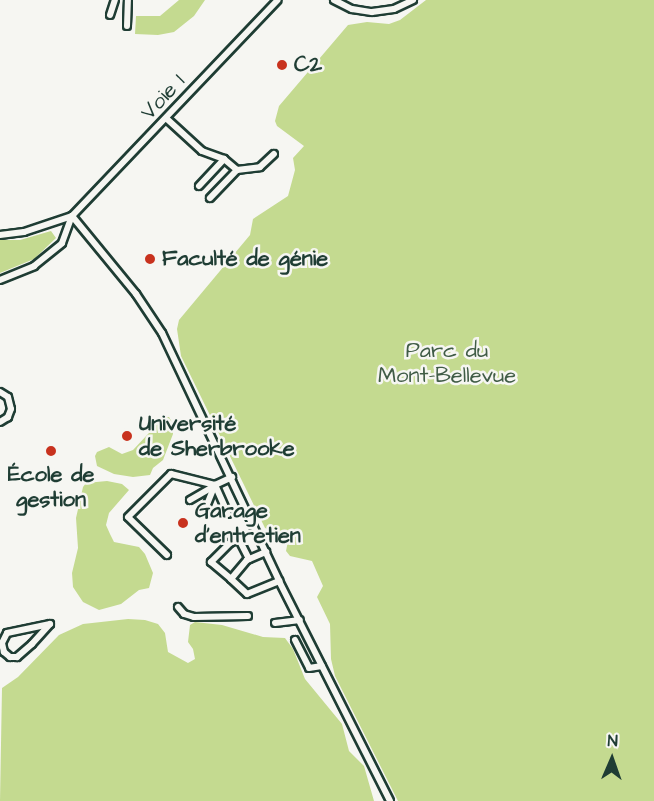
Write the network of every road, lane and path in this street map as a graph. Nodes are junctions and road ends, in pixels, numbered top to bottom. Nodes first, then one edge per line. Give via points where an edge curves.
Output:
1 (115, 0) edge
2 (128, 0) edge
3 (278, 0) edge
4 (334, 0) edge
5 (413, 0) edge
6 (110, 15) dead end
7 (127, 26) dead end
8 (167, 119) junction
9 (274, 154) dead end
10 (224, 159) junction
11 (237, 170) junction
12 (199, 186) dead end
13 (210, 198) dead end
14 (72, 216) junction
15 (0, 235) edge
16 (0, 280) edge
17 (0, 392) edge
18 (0, 422) edge
19 (232, 477) junction
20 (215, 485) junction
21 (190, 500) dead end
22 (202, 512) dead end
23 (228, 514) dead end
24 (236, 530) dead end
25 (239, 538) junction
26 (266, 552) junction
27 (167, 555) dead end
28 (249, 559) junction
29 (231, 579) junction
30 (279, 581) junction
31 (178, 607) dead end
32 (248, 616) dead end
33 (300, 620) junction
34 (275, 623) dead end
35 (50, 624) joint
36 (295, 640) dead end
37 (322, 666) junction
38 (390, 801) edge

1 - 6 lane
2 - 7 lane
3 - 8 lane, Voie 1
4 - 5 lane via 352,9 372,12 394,9
8 - 10 lane via 202,151
8 - 14 lane, Voie 1
9 - 11 lane via 260,168
10 - 11 lane
10 - 12 lane
11 - 13 lane
14 - 15 lane via 24,232
14 - 16 lane via 57,247 31,267
14 - 19 lane via 159,328
17 - 18 lane via 8,397 11,409
19 - 20 lane
19 - 26 lane
20 - 21 lane
20 - 22 lane
20 - 23 lane
20 - 27 lane via 171,474 129,517
24 - 25 lane
25 - 28 lane
25 - 29 lane via 211,562
26 - 28 lane
26 - 30 lane
28 - 29 lane
29 - 30 lane via 247,594
30 - 33 lane
31 - 32 lane via 194,617
33 - 34 lane
33 - 37 lane
35 - 35 lane via 7,633 2,643 4,652 17,657
36 - 37 lane via 309,668
37 - 38 lane

